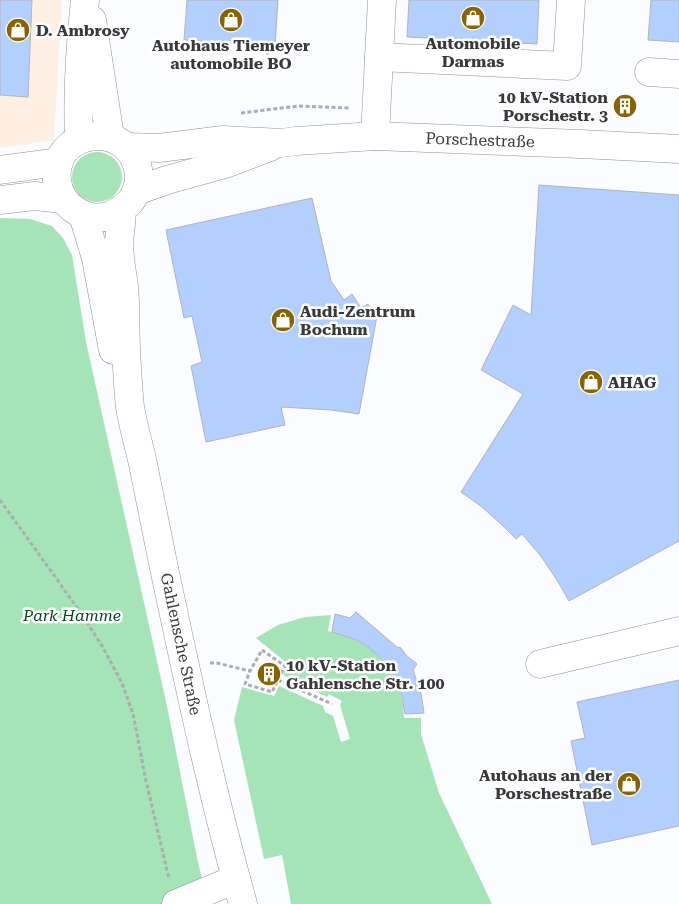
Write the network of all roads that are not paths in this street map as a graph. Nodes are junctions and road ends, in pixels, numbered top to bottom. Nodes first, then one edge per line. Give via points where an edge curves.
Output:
1 (85, 0) edge
2 (89, 0) edge
3 (382, 0) edge
4 (571, 0) edge
5 (379, 57) junction
6 (649, 72) dead end
7 (679, 74) edge
8 (375, 136) junction
9 (79, 139) junction
10 (118, 142) junction
11 (281, 143) junction
12 (679, 149) edge
13 (59, 162) junction
14 (0, 170) edge
15 (0, 200) edge
16 (129, 200) junction
17 (73, 207) junction
18 (130, 409) junction
19 (679, 631) edge
20 (540, 664) dead end
21 (239, 891) edge
22 (173, 895) edge

1 - 9 street via 79,61
2 - 10 street, Gahlensche Straße
3 - 5 street
4 - 5 street via 567,66
5 - 8 street
6 - 7 street
8 - 11 street, Porschestraße
8 - 12 street, Porschestraße
9 - 10 street via 94,135
9 - 13 street
10 - 11 street, Porschestraße via 159,148 223,140
10 - 16 street, Gahlensche Straße via 134,157 138,168 139,179
11 - 16 street, Porschestraße via 228,163 167,180
13 - 14 street
13 - 17 street, Gahlensche Straße via 56,181
15 - 17 street via 35,196
16 - 17 street via 110,215 97,217
16 - 18 street, Gahlensche Straße via 119,244
17 - 18 street, Gahlensche Straße via 96,258 118,377
18 - 21 street, Gahlensche Straße via 184,663
19 - 20 street
21 - 22 street, Gahlensche Straße

